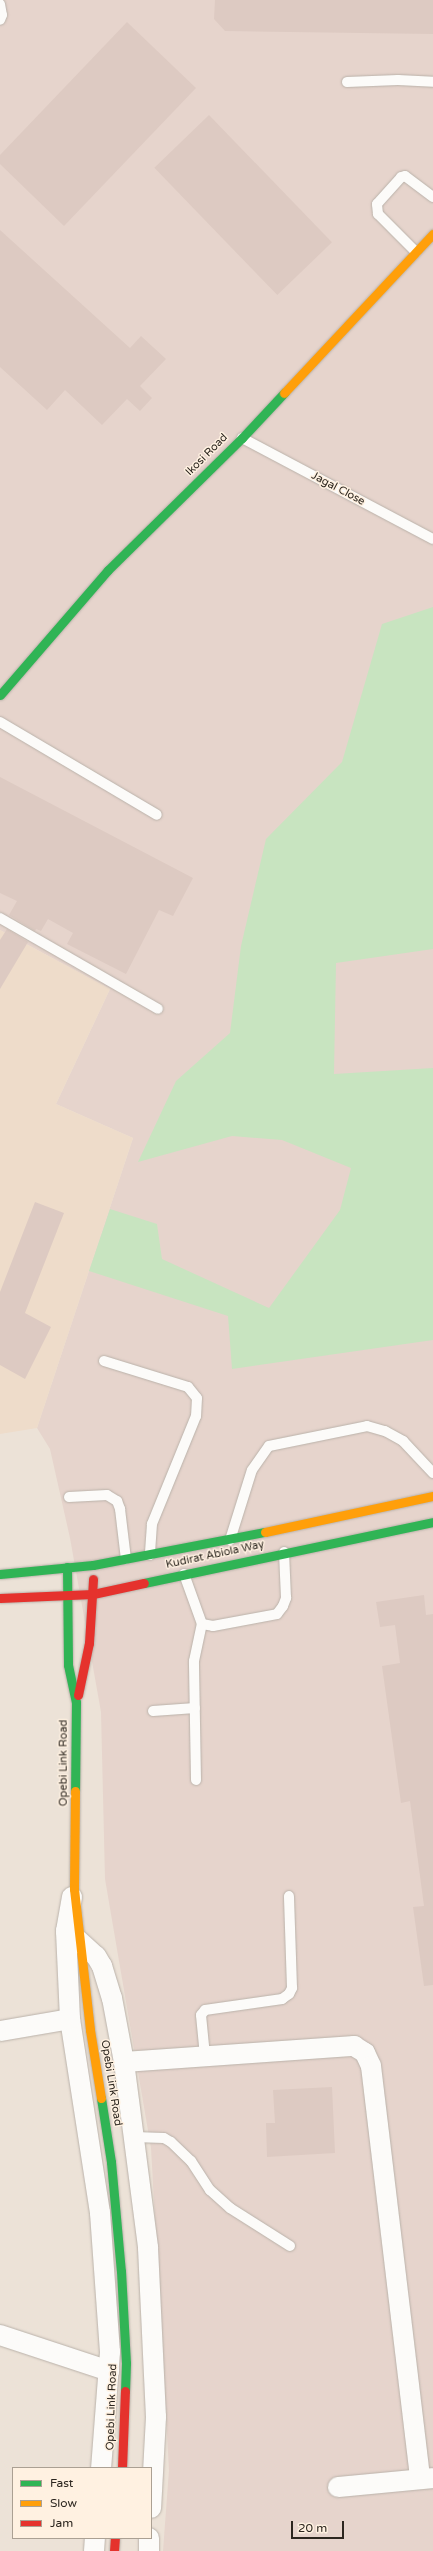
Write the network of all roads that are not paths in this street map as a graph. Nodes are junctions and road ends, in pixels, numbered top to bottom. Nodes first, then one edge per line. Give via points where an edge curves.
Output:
1 (0, 4) edge
2 (0, 20) edge
3 (347, 82) dead end
4 (433, 82) edge
5 (433, 197) edge
6 (433, 234) edge
7 (416, 252) junction
8 (242, 438) junction
9 (433, 540) edge
10 (0, 695) edge
11 (0, 722) edge
12 (156, 815) dead end
13 (0, 918) edge
14 (158, 1009) dead end
15 (104, 1361) dead end
16 (433, 1473) edge
17 (433, 1496) edge
18 (69, 1497) dead end
19 (433, 1522) edge
20 (230, 1540) junction
21 (284, 1552) junction
22 (150, 1555) junction
23 (126, 1559) junction
24 (93, 1565) junction
25 (67, 1568) junction
26 (0, 1574) edge
27 (184, 1574) junction
28 (93, 1594) junction
29 (66, 1595) junction
30 (0, 1598) edge
31 (202, 1624) junction
32 (76, 1702) junction
33 (195, 1708) junction
34 (153, 1712) dead end
35 (196, 1780) dead end
36 (74, 1889) junction
37 (289, 1896) dead end
38 (78, 1940) junction
39 (70, 2019) junction
40 (0, 2031) edge
41 (205, 2056) junction
42 (124, 2062) junction
43 (134, 2137) junction
44 (290, 2246) dead end
45 (0, 2335) edge
46 (109, 2371) junction
47 (101, 2467) edge
48 (122, 2467) edge
49 (427, 2478) edge
50 (338, 2487) dead end
51 (152, 2490) edge
52 (95, 2539) edge
53 (115, 2539) edge
54 (150, 2539) edge
55 (94, 2551) edge
56 (114, 2551) edge
57 (149, 2551) edge

1 - 2 lane
3 - 4 lane
5 - 7 lane via 405,176 401,177 376,204 378,214
6 - 7 main road, Ikosi Road
7 - 8 main road, Ikosi Road
8 - 9 lane, Jagal Close
8 - 10 main road, Ikosi Road via 108,570
11 - 12 lane
13 - 14 lane
15 - 22 lane via 188,1387 197,1398 196,1416 152,1524
16 - 20 lane via 403,1441 385,1431 367,1426 269,1446 252,1470
17 - 20 main road, Kudirat Abiola Way
18 - 23 lane via 107,1495 117,1501
19 - 21 main road, Kudirat Abiola Way
20 - 22 main road, Kudirat Abiola Way
21 - 27 main road, Kudirat Abiola Way
21 - 31 lane via 286,1598 277,1614 213,1626
22 - 23 main road, Kudirat Abiola Way
23 - 24 main road, Kudirat Abiola Way
24 - 25 main road, Kudirat Abiola Way
24 - 28 main road, Opebi Link Road
25 - 26 main road, Kudirat Abiola Way
25 - 29 main road, Opebi Link Road
27 - 28 main road, Kudirat Abiola Way
27 - 31 lane
28 - 29 main road, Kudirat Abiola Way
28 - 32 main road, Opebi Link Road via 88,1643
29 - 30 main road, Kudirat Abiola Way
29 - 32 main road, Opebi Link Road via 68,1665
31 - 33 lane via 194,1661
32 - 36 main road, Opebi Link Road
33 - 34 lane
33 - 35 lane
36 - 38 main road, Opebi Link Road
36 - 39 street via 66,1931
37 - 41 lane via 292,1988 289,1994 282,1999 205,2010 201,2015
38 - 42 street via 96,1956 102,1966 118,2022
38 - 48 main road, Opebi Link Road via 111,2162 121,2271 126,2363
39 - 40 street
39 - 46 street via 100,2213 110,2352
41 - 42 street
41 - 49 street via 354,2046 365,2053 371,2066
42 - 43 street
43 - 44 lane via 164,2138 171,2142 191,2160 210,2190 230,2208
43 - 51 street via 148,2248 152,2314 156,2417
45 - 46 street
46 - 47 street
49 - 50 street
52 - 55 street
53 - 56 main road
54 - 57 street

